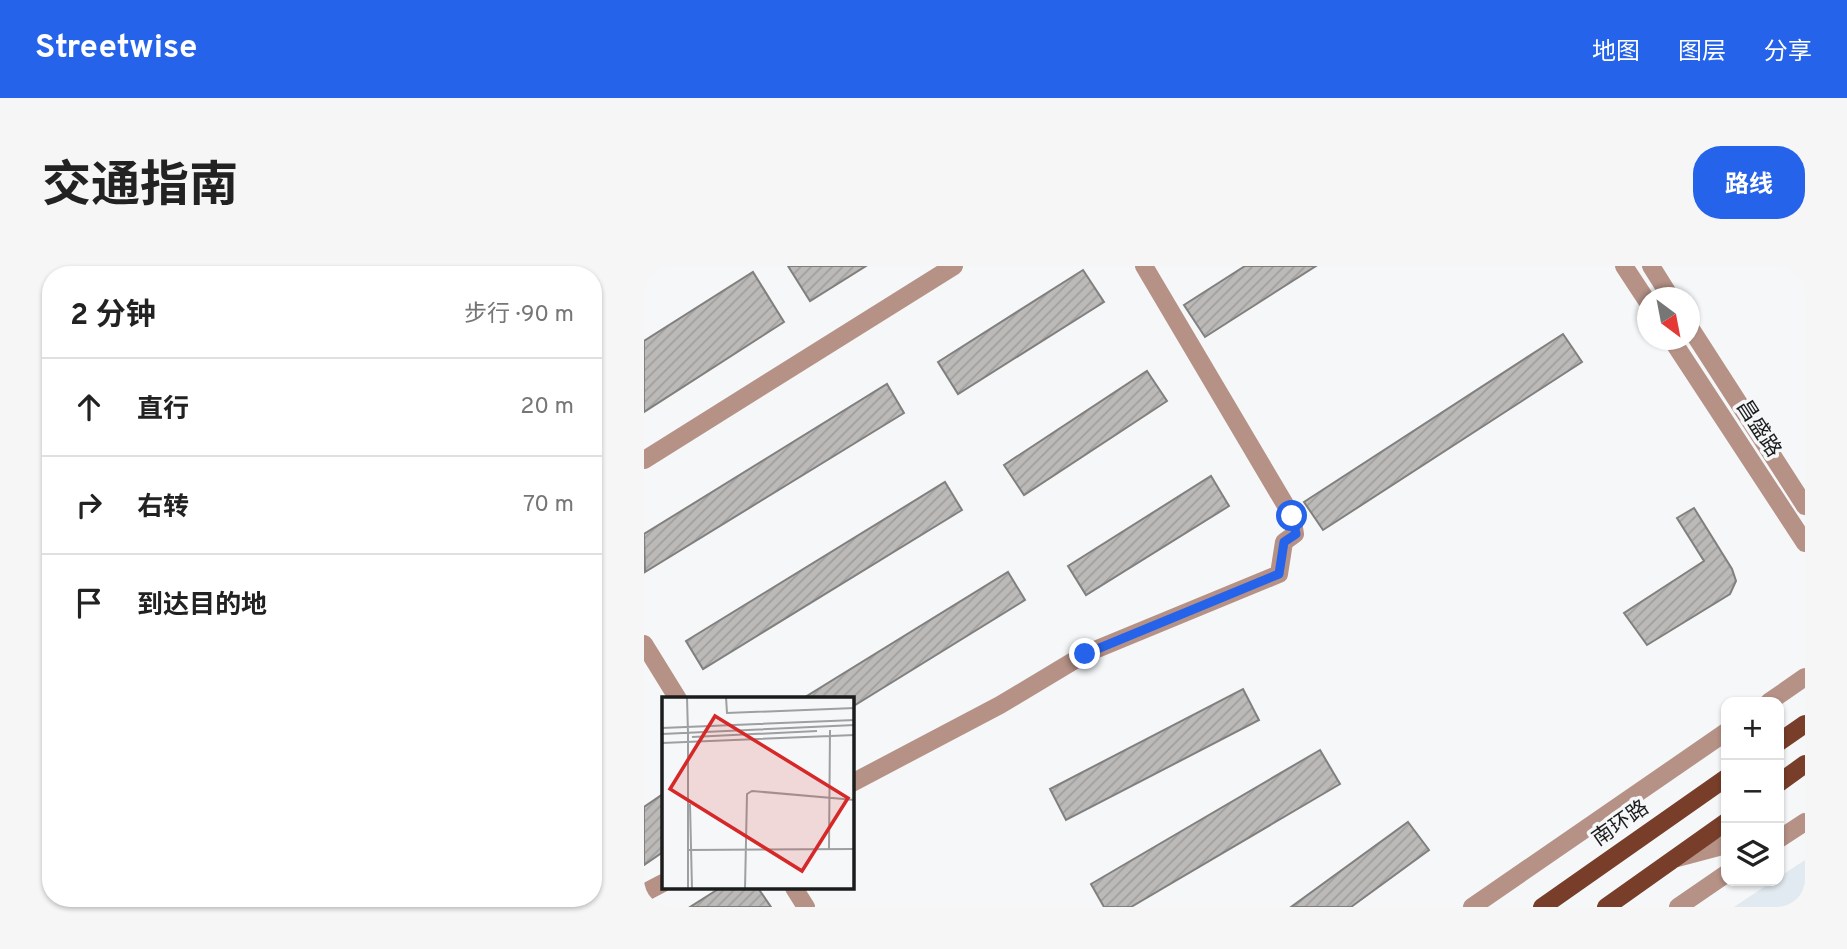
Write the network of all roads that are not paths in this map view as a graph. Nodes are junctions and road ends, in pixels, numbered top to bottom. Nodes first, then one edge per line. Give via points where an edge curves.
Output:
1 (954, 266) edge
2 (1144, 266) edge
3 (1624, 266) edge
4 (1651, 266) edge
5 (1637, 287) edge
6 (1664, 287) edge
7 (1700, 343) edge
8 (1679, 350) edge
9 (644, 460) edge
10 (1805, 506) edge
11 (1805, 543) edge
12 (644, 644) edge
13 (1805, 677) edge
14 (677, 697) edge
15 (1776, 697) edge
16 (1805, 723) edge
17 (1721, 735) edge
18 (1784, 738) edge
19 (1805, 764) edge
20 (1784, 779) edge
21 (854, 782) edge
22 (1721, 782) edge
23 (1725, 823) edge
24 (1803, 823) edge
25 (1784, 829) edge
26 (1784, 836) edge
27 (1721, 846) edge
28 (1677, 858) junction
29 (1721, 877) edge
30 (662, 884) edge
31 (795, 890) edge
32 (644, 893) edge
33 (806, 907) edge
34 (1472, 907) edge
35 (1542, 907) edge
36 (1606, 907) edge
37 (1678, 907) edge

1 - 9 street
2 - 21 street via 1292,516 1296,534 1284,542 1279,574 1085,654
3 - 5 street
4 - 6 street
7 - 10 street, 昌盛路
8 - 11 street, 昌盛路
12 - 14 street
13 - 15 street
16 - 18 main road
17 - 34 street
19 - 20 main road
22 - 35 main road, 南环路
23 - 28 main road
24 - 25 street
24 - 26 street
27 - 28 street
28 - 36 main road
29 - 37 street
30 - 32 street
31 - 33 street

